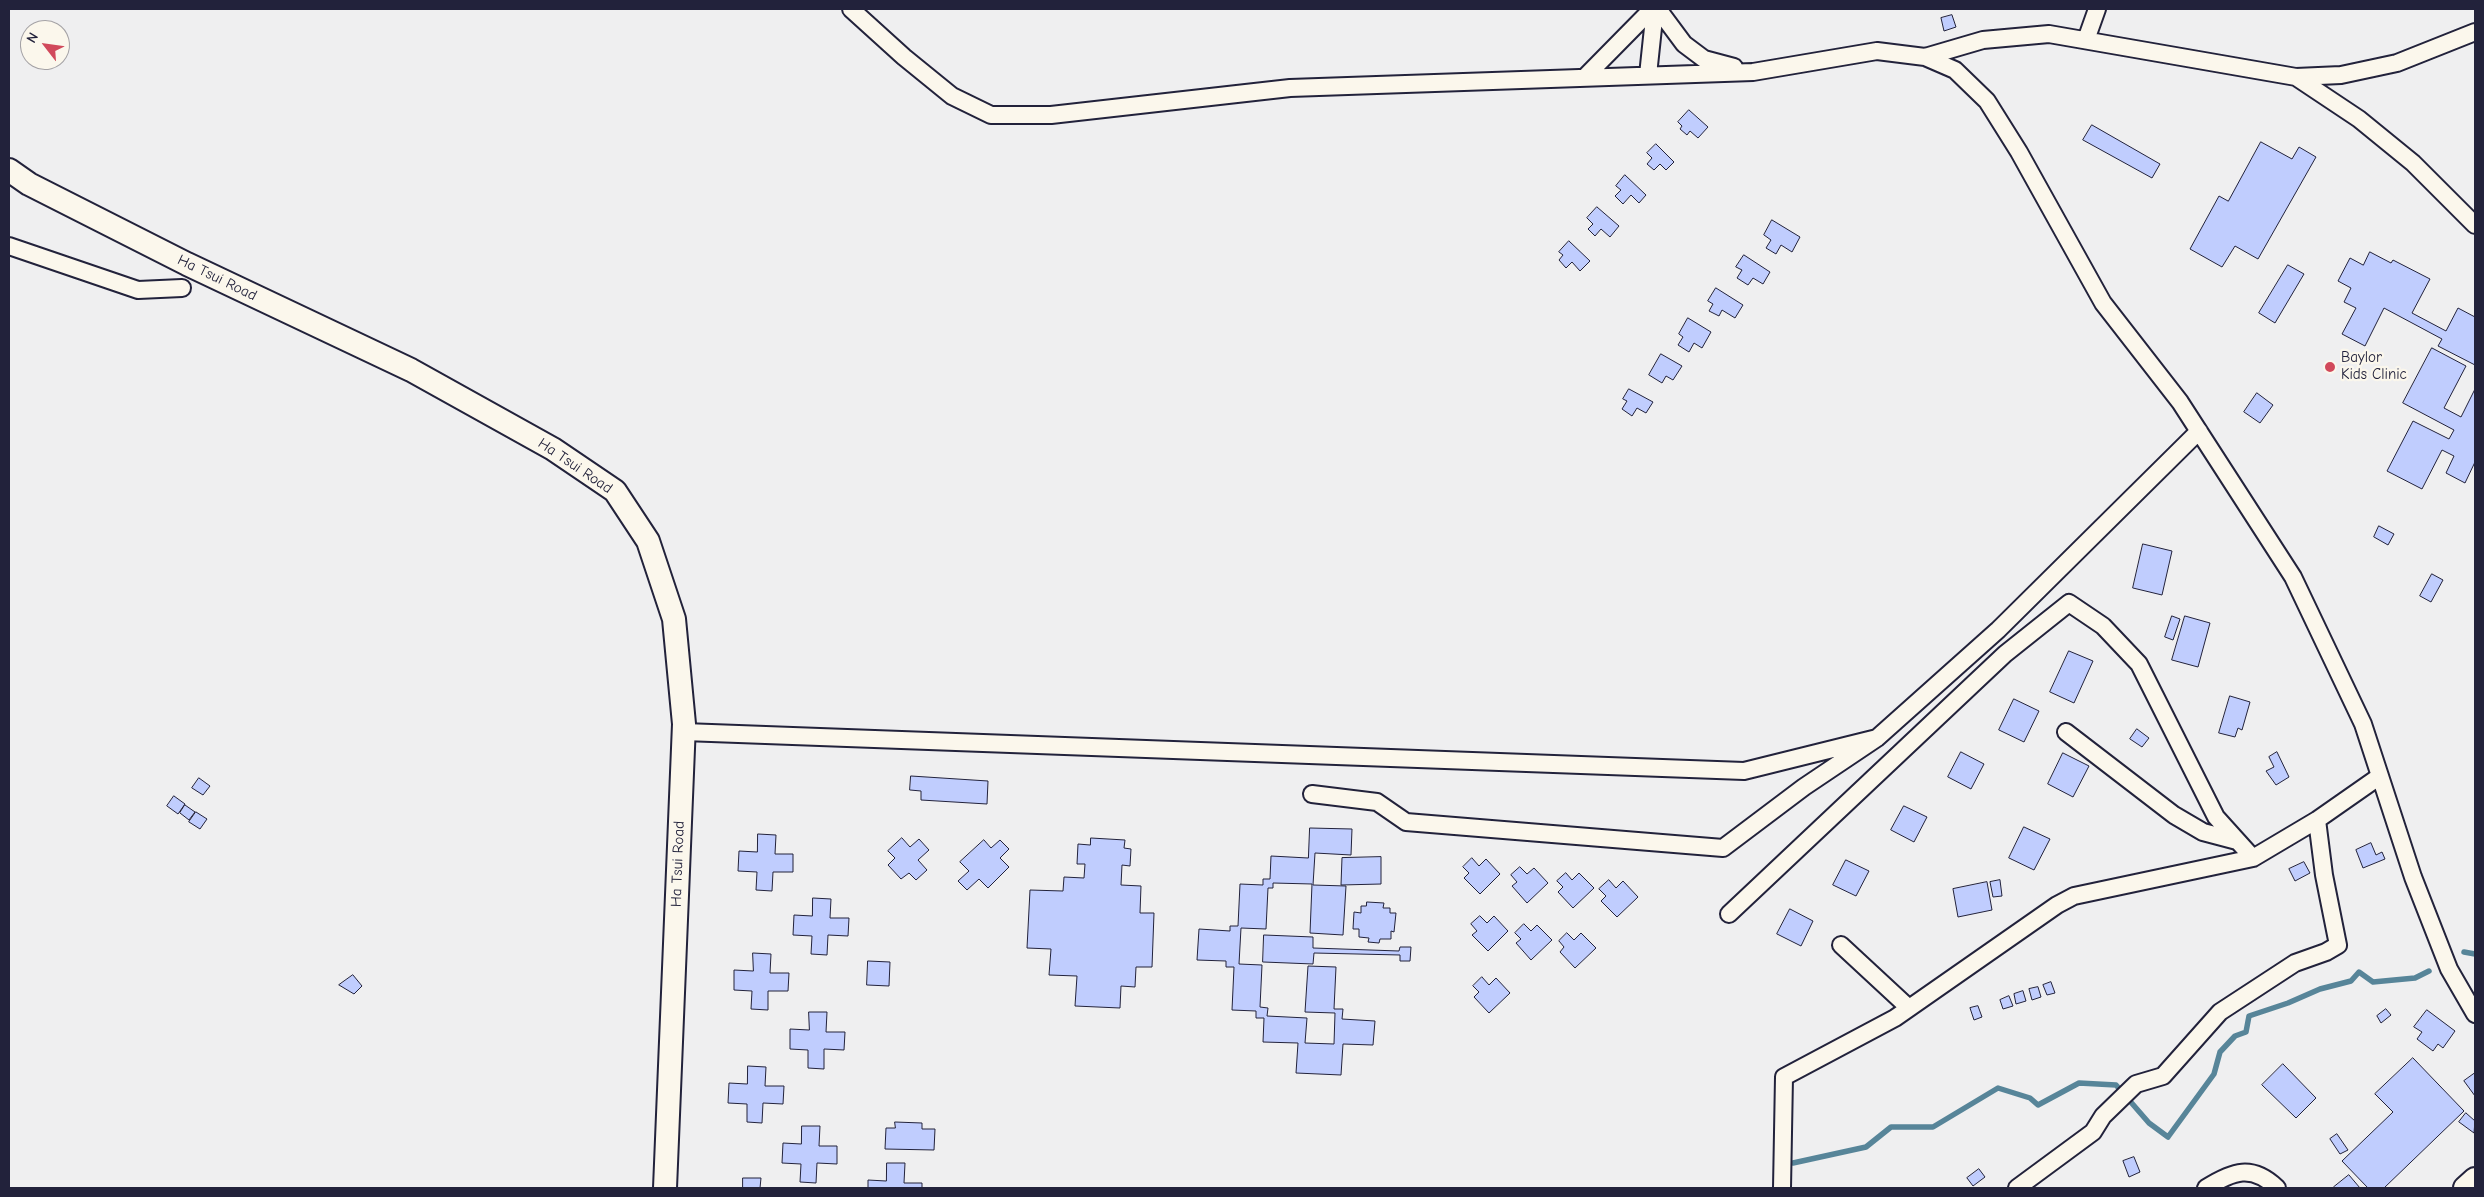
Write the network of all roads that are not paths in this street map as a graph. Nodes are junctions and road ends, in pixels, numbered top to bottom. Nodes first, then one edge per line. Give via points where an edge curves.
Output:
1 (851, 9) edge
2 (1655, 9) edge
3 (2097, 9) edge
4 (2475, 32) edge
5 (2086, 40) junction
6 (1925, 56) junction
7 (1753, 72) junction
8 (1648, 75) junction
9 (2296, 77) junction
10 (1584, 78) junction
11 (9, 170) edge
12 (2475, 225) edge
13 (9, 246) edge
14 (182, 288) dead end
15 (2198, 431) junction
16 (684, 732) junction
17 (2066, 732) dead end
18 (1876, 738) junction
19 (2380, 776) junction
20 (1312, 794) dead end
21 (2317, 820) junction
22 (2237, 841) junction
23 (2253, 858) junction
24 (1729, 914) dead end
25 (1841, 945) dead end
26 (1909, 1008) junction
27 (2475, 1014) edge
28 (2475, 1179) edge
29 (665, 1188) edge
30 (1782, 1188) edge
31 (2017, 1188) edge
32 (2206, 1188) edge
33 (2277, 1188) edge
34 (2465, 1188) edge

1 - 10 street via 952,96 991,115 1051,115 1290,88
2 - 7 street via 1684,44 1704,59
2 - 8 street
2 - 10 street
3 - 5 street
4 - 9 street via 2397,63 2341,75
5 - 6 street via 2049,34 2002,38
5 - 9 street
6 - 7 street via 1877,51
6 - 15 street via 1955,70 1987,101 2103,303 2180,402
7 - 8 street
8 - 10 street
9 - 12 street via 2360,119 2413,163
11 - 16 street, Ha Tsui Road via 28,184 187,264 412,370 553,449 615,492 648,541 674,619
13 - 14 street via 138,290
15 - 18 street via 1998,630
15 - 19 street via 2293,577 2363,724
16 - 18 street via 1744,771
16 - 29 street, Ha Tsui Road
17 - 22 street via 2174,816 2203,832
18 - 20 street via 1723,848 1406,822 1377,802
19 - 21 street
19 - 27 street via 2413,878 2449,969
21 - 23 street
21 - 31 street via 2338,945 2295,963 2220,1012 2163,1076 2136,1084 2103,1116 2093,1132
22 - 23 street
22 - 24 street via 2216,817 2140,664 2103,626 2069,603 2005,654
23 - 26 street via 2074,896
25 - 26 street
26 - 30 street via 1784,1077
28 - 34 street
32 - 33 street via 2236,1173 2260,1174

